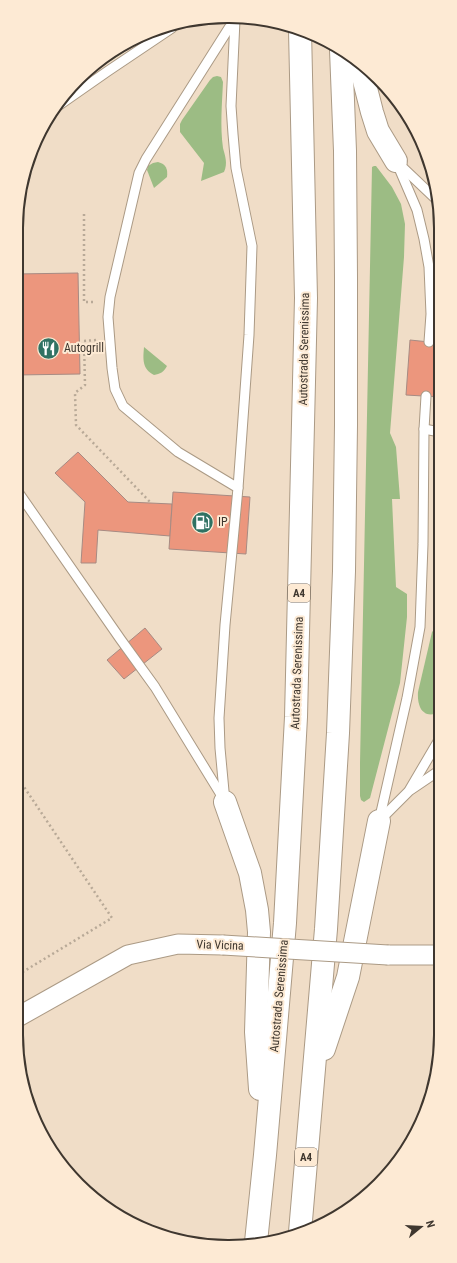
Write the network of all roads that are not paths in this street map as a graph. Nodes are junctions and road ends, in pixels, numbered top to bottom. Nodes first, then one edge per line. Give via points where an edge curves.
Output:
1 (232, 23) edge
2 (234, 23) edge
3 (164, 33) edge
4 (300, 36) edge
5 (341, 57) edge
6 (362, 72) edge
7 (69, 99) edge
8 (396, 161) junction
9 (431, 195) edge
10 (430, 342) dead end
11 (426, 396) dead end
12 (424, 429) junction
13 (434, 431) edge
14 (238, 488) junction
15 (23, 499) edge
16 (434, 748) edge
17 (434, 774) edge
18 (409, 792) junction
19 (225, 802) junction
20 (379, 821) junction
21 (434, 955) edge
22 (23, 1014) edge
23 (313, 1082) junction
24 (265, 1155) junction
25 (300, 1227) edge
26 (256, 1238) edge

1 - 14 lane via 139,173 110,297 108,317 115,390 123,406 178,452
2 - 14 lane via 231,106 233,134 236,168 252,246 249,335
3 - 7 lane
4 - 24 highway, Autostrada Serenissima / A4 via 306,298 296,717 285,923
5 - 23 highway, A4 via 346,277 344,571 338,725
6 - 8 highway via 378,131
8 - 9 lane
8 - 10 lane via 417,210 430,267
11 - 12 lane
12 - 13 lane
12 - 20 lane via 420,627
14 - 19 lane via 225,625 220,718
15 - 19 lane via 155,687
16 - 18 lane
17 - 18 lane
18 - 20 lane
19 - 24 highway via 250,873 257,910 259,932 256,1032
20 - 23 highway via 348,977
21 - 22 street, Via Vicina, bridge via 178,944 128,955
23 - 25 highway, A4
24 - 26 highway, Autostrada Serenissima / A4

